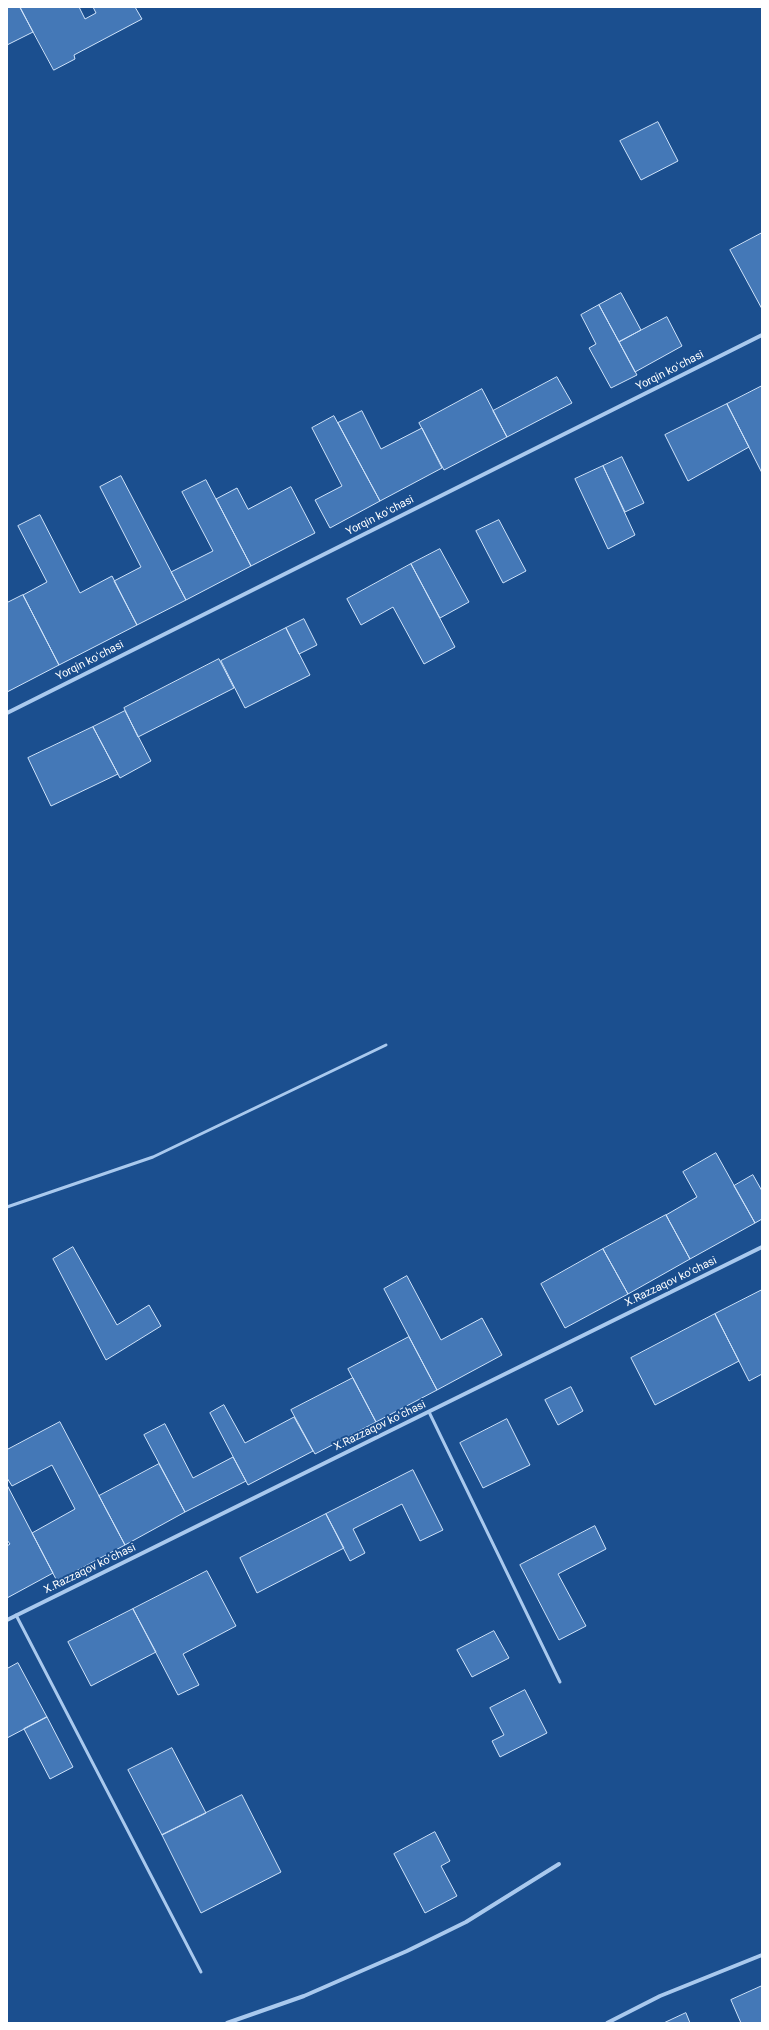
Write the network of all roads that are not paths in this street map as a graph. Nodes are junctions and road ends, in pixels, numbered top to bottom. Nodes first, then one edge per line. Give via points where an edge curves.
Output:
1 (762, 335) edge
2 (7, 713) edge
3 (386, 1045) dead end
4 (7, 1207) edge
5 (762, 1247) edge
6 (429, 1412) junction
7 (16, 1615) junction
8 (7, 1620) edge
9 (560, 1682) dead end
10 (559, 1864) dead end
11 (762, 1955) edge
12 (201, 1972) dead end
13 (227, 2023) edge
14 (607, 2023) edge

1 - 2 street, Yorqin koʻchasi
3 - 4 lane via 153,1157
5 - 6 street, X.Razzaqov koʻchasi
6 - 7 street, X.Razzaqov koʻchasi
6 - 9 lane
7 - 8 street, X.Razzaqov koʻchasi
7 - 12 lane
10 - 13 street via 466,1922 407,1951 304,1996
11 - 14 street via 660,1996

